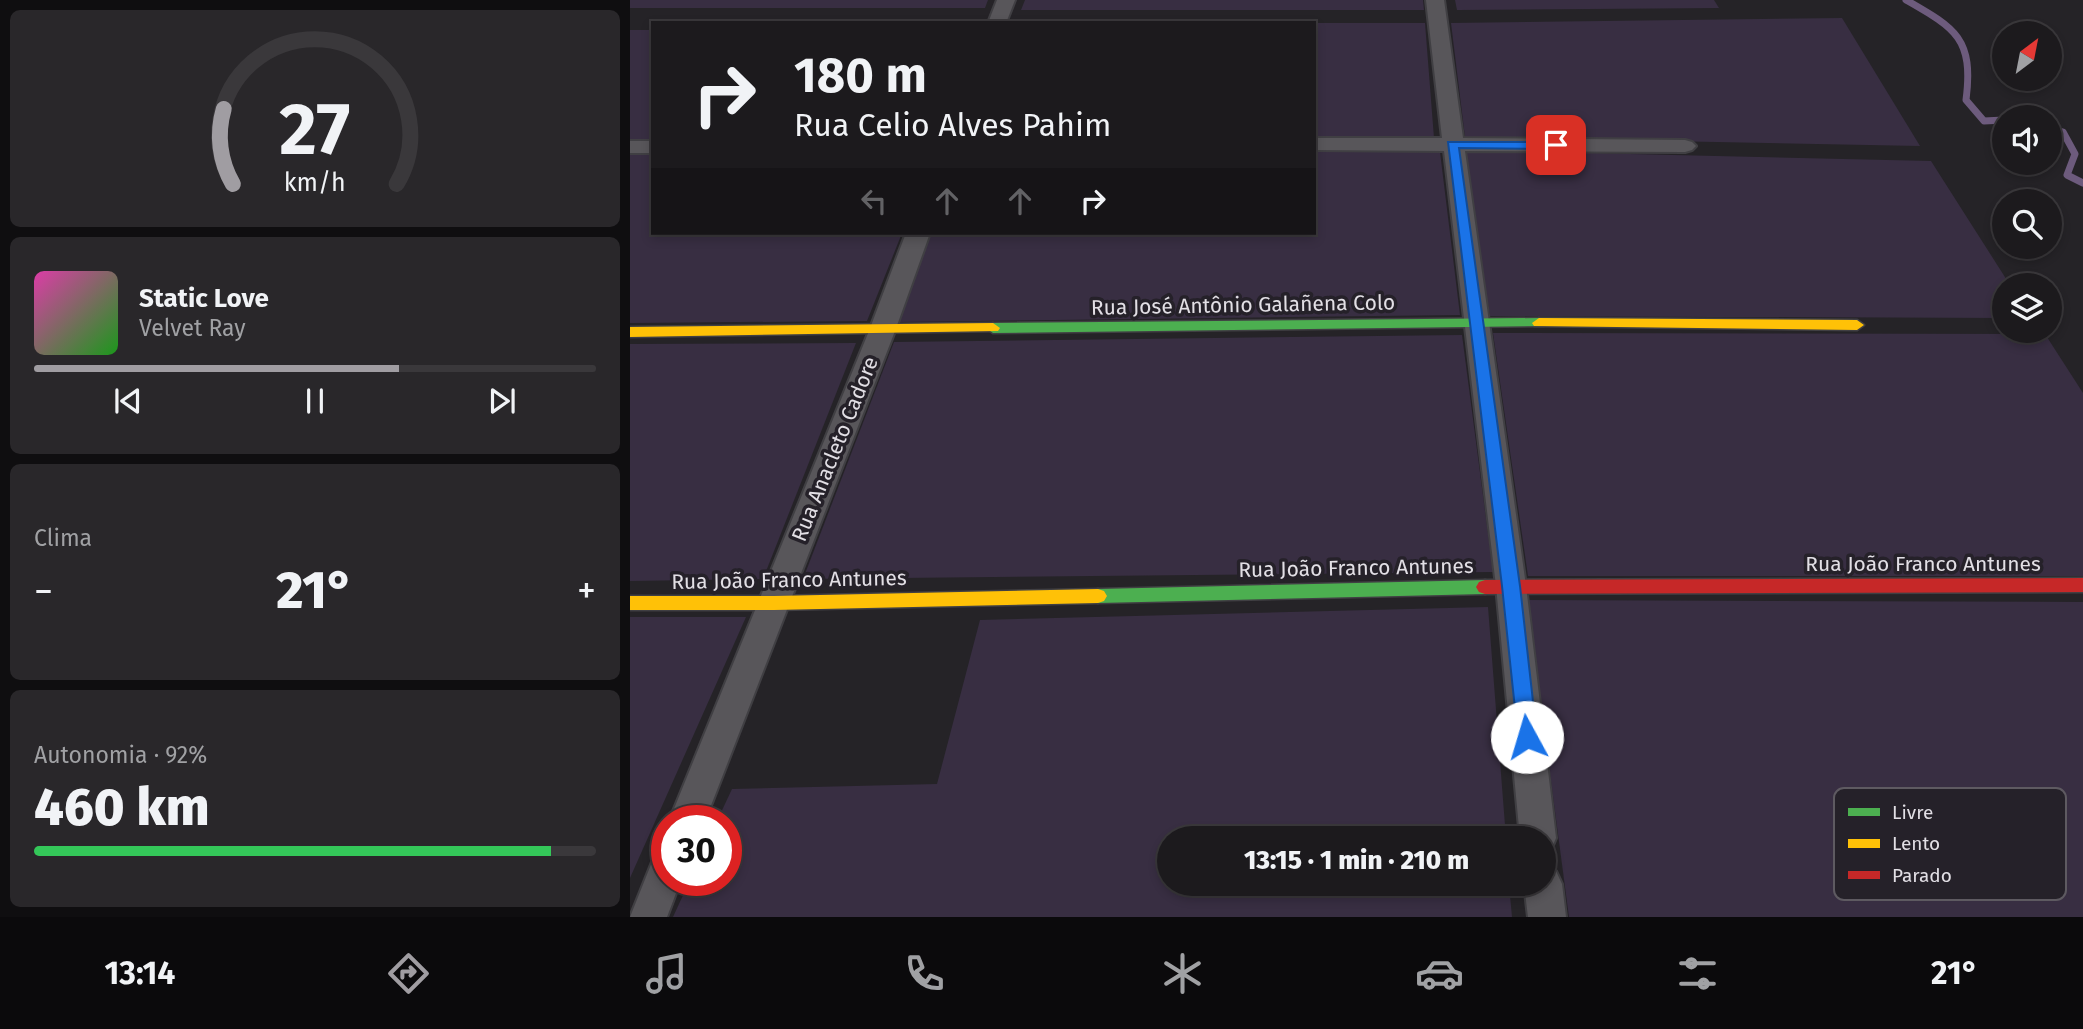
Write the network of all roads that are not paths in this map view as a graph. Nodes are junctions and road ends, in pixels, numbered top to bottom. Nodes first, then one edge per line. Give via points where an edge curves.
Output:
1 (1006, 0) edge
2 (1435, 0) edge
3 (998, 21) edge
4 (1316, 144) edge
5 (1453, 145) junction
6 (651, 146) edge
7 (1685, 146) dead end
8 (630, 147) edge
9 (917, 235) edge
10 (1477, 323) junction
11 (1857, 325) dead end
12 (882, 331) junction
13 (630, 332) edge
14 (2083, 585) edge
15 (1511, 586) junction
16 (630, 603) edge
17 (774, 603) junction
18 (693, 805) edge
19 (1537, 826) edge
20 (656, 896) edge
21 (1544, 896) edge
22 (648, 917) edge
23 (1547, 917) edge

1 - 3 street
2 - 5 street
4 - 5 street
5 - 7 street
5 - 10 street
6 - 8 street
9 - 12 street, Rua Anacleto Cadore
10 - 11 street, Rua José Antônio Galañena Colo
10 - 12 street, Rua José Antônio Galañena Colo
10 - 15 street
12 - 13 street, Rua José Antônio Galañena Colo
12 - 17 street, Rua Anacleto Cadore
14 - 15 street, Rua João Franco Antunes
15 - 17 street, Rua João Franco Antunes
15 - 19 street
16 - 17 street, Rua João Franco Antunes
17 - 18 street, Rua Anacleto Cadore
20 - 22 street
21 - 23 street

